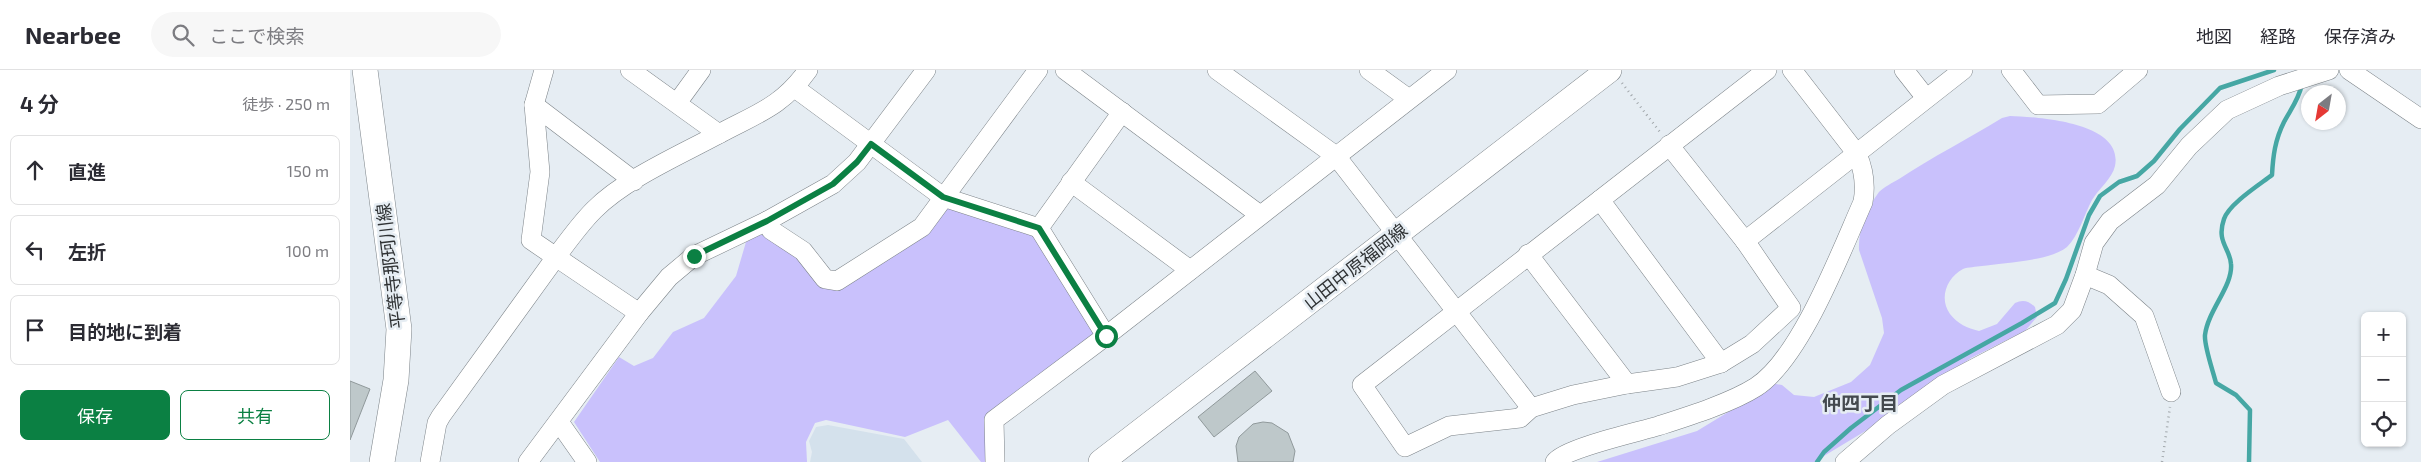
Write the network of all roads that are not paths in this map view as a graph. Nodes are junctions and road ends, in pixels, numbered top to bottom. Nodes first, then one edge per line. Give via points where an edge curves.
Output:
1 (365, 70) edge
2 (544, 70) edge
3 (630, 70) edge
4 (701, 70) edge
5 (808, 70) edge
6 (926, 70) edge
7 (1038, 70) edge
8 (1065, 70) edge
9 (1216, 70) edge
10 (1369, 70) edge
11 (1447, 70) edge
12 (1768, 70) edge
13 (1792, 70) edge
14 (1904, 70) edge
15 (1963, 70) edge
16 (2011, 70) edge
17 (2329, 70) edge
18 (2349, 70) edge
19 (2128, 73) edge
20 (1613, 74) edge
21 (795, 88) junction
22 (1926, 98) junction
23 (1409, 99) junction
24 (677, 103) junction
25 (534, 105) junction
26 (1122, 112) junction
27 (2421, 119) edge
28 (719, 134) junction
29 (871, 144) junction
30 (1669, 145) junction
31 (1857, 154) junction
32 (1336, 156) junction
33 (634, 181) junction
34 (1071, 182) junction
35 (943, 197) junction
36 (1600, 200) junction
37 (1260, 215) junction
38 (767, 221) junction
39 (1039, 228) junction
40 (1398, 233) junction
41 (1745, 241) junction
42 (1528, 254) junction
43 (556, 257) junction
44 (1190, 270) junction
45 (2085, 275) junction
46 (1456, 311) junction
47 (639, 313) junction
48 (1106, 336) junction
49 (1720, 362) junction
50 (1627, 384) junction
51 (2171, 392) road end
52 (1531, 408) junction
53 (559, 422) junction
54 (382, 462) edge
55 (430, 462) edge
56 (528, 462) edge
57 (587, 462) edge
58 (995, 462) edge
59 (1101, 462) edge
60 (1555, 462) edge
61 (1845, 462) edge

1 - 54 main road, 平等寺那珂川線 via 399,329 396,380
2 - 25 street
3 - 24 street
4 - 24 street
5 - 21 street
6 - 29 street
7 - 35 street
8 - 26 street
9 - 32 street
10 - 23 street
11 - 23 street
12 - 30 street
13 - 31 street
14 - 22 street
15 - 22 street
16 - 19 street via 2038,105 2098,104
17 - 45 street via 2279,86 2227,110 2189,146 2157,185 2110,221 2094,243
18 - 27 street
20 - 40 main road, 山田中原福岡線
21 - 28 street via 772,107
21 - 29 street
22 - 31 street
23 - 32 street
24 - 28 street
25 - 33 street
25 - 43 street via 540,172 531,240
26 - 34 street
26 - 37 street
28 - 33 street
29 - 35 street
29 - 38 street via 833,184
30 - 36 street
30 - 41 street
31 - 41 street
31 - 60 street via 1863,168 1863,202 1829,280 1782,362 1756,387 1720,404 1571,452
32 - 37 street
32 - 40 street
33 - 43 street via 595,209
34 - 39 street
34 - 44 street
35 - 38 street via 922,227 837,281 825,279 803,251 771,230
35 - 39 street
36 - 42 street
36 - 49 street
37 - 44 street
38 - 47 street via 694,256 669,277
39 - 48 street
40 - 46 street
40 - 59 main road, 山田中原福岡線
41 - 49 street via 1792,308 1752,344
42 - 46 street
42 - 50 street
43 - 47 street
43 - 55 street via 437,423
44 - 48 street
45 - 51 street via 2109,285 2144,316
45 - 61 street via 2072,310 2057,325 1943,385 1888,425
46 - 52 street
46 - 52 street via 1362,385 1405,448 1449,426 1520,418
47 - 53 street
48 - 58 street via 994,420
49 - 50 street via 1677,377
50 - 52 street
53 - 56 street
53 - 57 street

